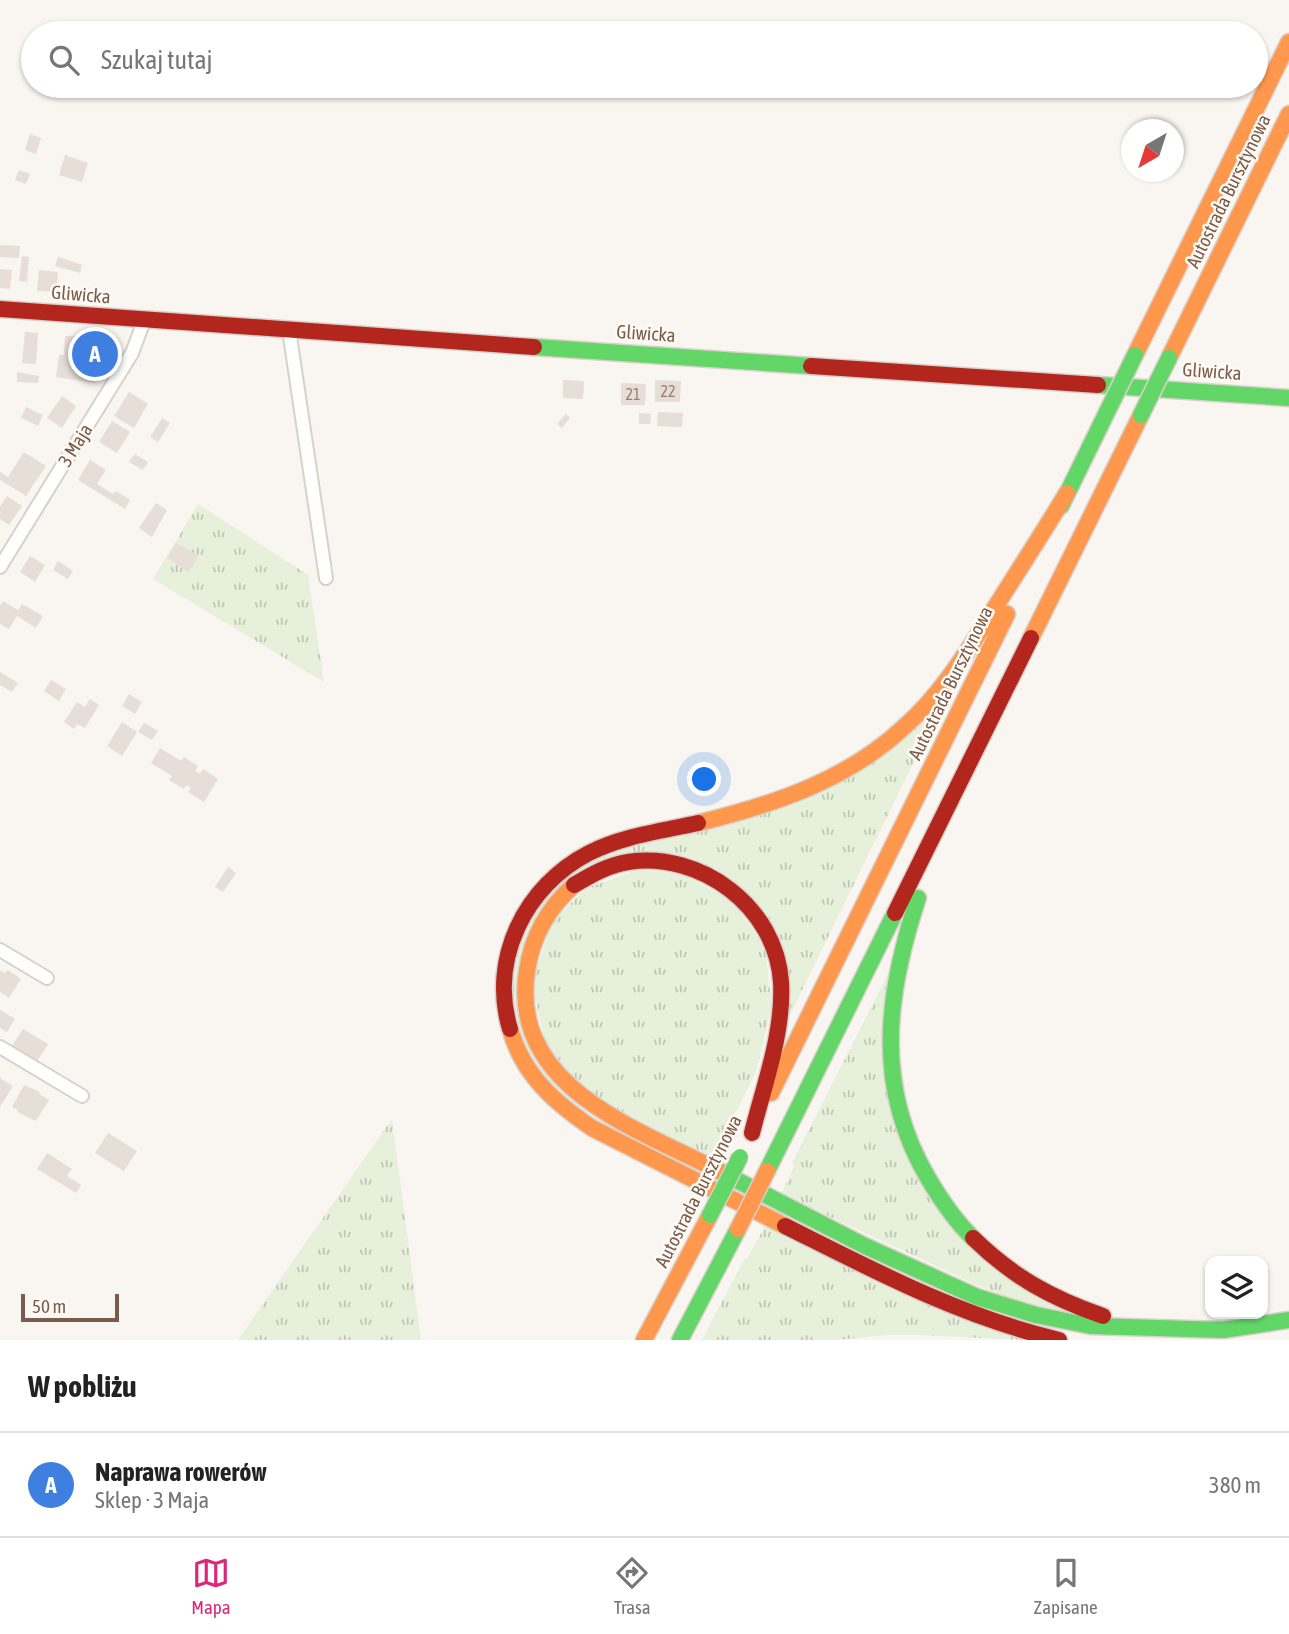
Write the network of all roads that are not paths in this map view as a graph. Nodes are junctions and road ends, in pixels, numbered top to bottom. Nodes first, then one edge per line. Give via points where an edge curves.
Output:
1 (1289, 42) edge
2 (1268, 85) edge
3 (1261, 98) edge
4 (1289, 114) edge
5 (0, 309) edge
6 (144, 321) junction
7 (289, 330) junction
8 (1289, 396) edge
9 (1067, 493) junction
10 (0, 567) edge
11 (326, 578) dead end
12 (949, 805) junction
13 (0, 950) edge
14 (47, 978) dead end
15 (0, 1047) edge
16 (82, 1096) dead end
17 (752, 1133) junction
18 (1289, 1320) edge
19 (1155, 1329) junction
20 (644, 1340) edge
21 (680, 1340) edge
22 (1059, 1340) edge

1 - 2 main road, Autostrada Bursztynowa, bridge
3 - 9 main road, Autostrada Bursztynowa, bridge
4 - 12 main road, Autostrada Bursztynowa, bridge
5 - 6 main road, Gliwicka
6 - 7 main road, Gliwicka
6 - 10 street, 3 Maja via 132,353
7 - 8 main road, Gliwicka
7 - 11 street
9 - 17 main road, Autostrada Bursztynowa
9 - 22 main road via 963,659 942,688 888,742 804,792 622,841 590,852 562,869 538,891 521,916 503,977 504,1013 530,1075 554,1101 592,1128 915,1291 968,1313
12 - 19 main road via 893,983 893,1085 905,1129 950,1212 1011,1273 1096,1314
12 - 21 main road, Autostrada Bursztynowa, bridge
13 - 14 street
15 - 16 street
17 - 19 main road via 781,1004 779,967 769,935 750,905 724,881 662,860 627,862 575,885 539,927 528,954 524,983 533,1036 546,1062 567,1085 626,1125 920,1273 977,1297 1091,1326
17 - 20 main road, Autostrada Bursztynowa, bridge
18 - 19 main road via 1223,1330

